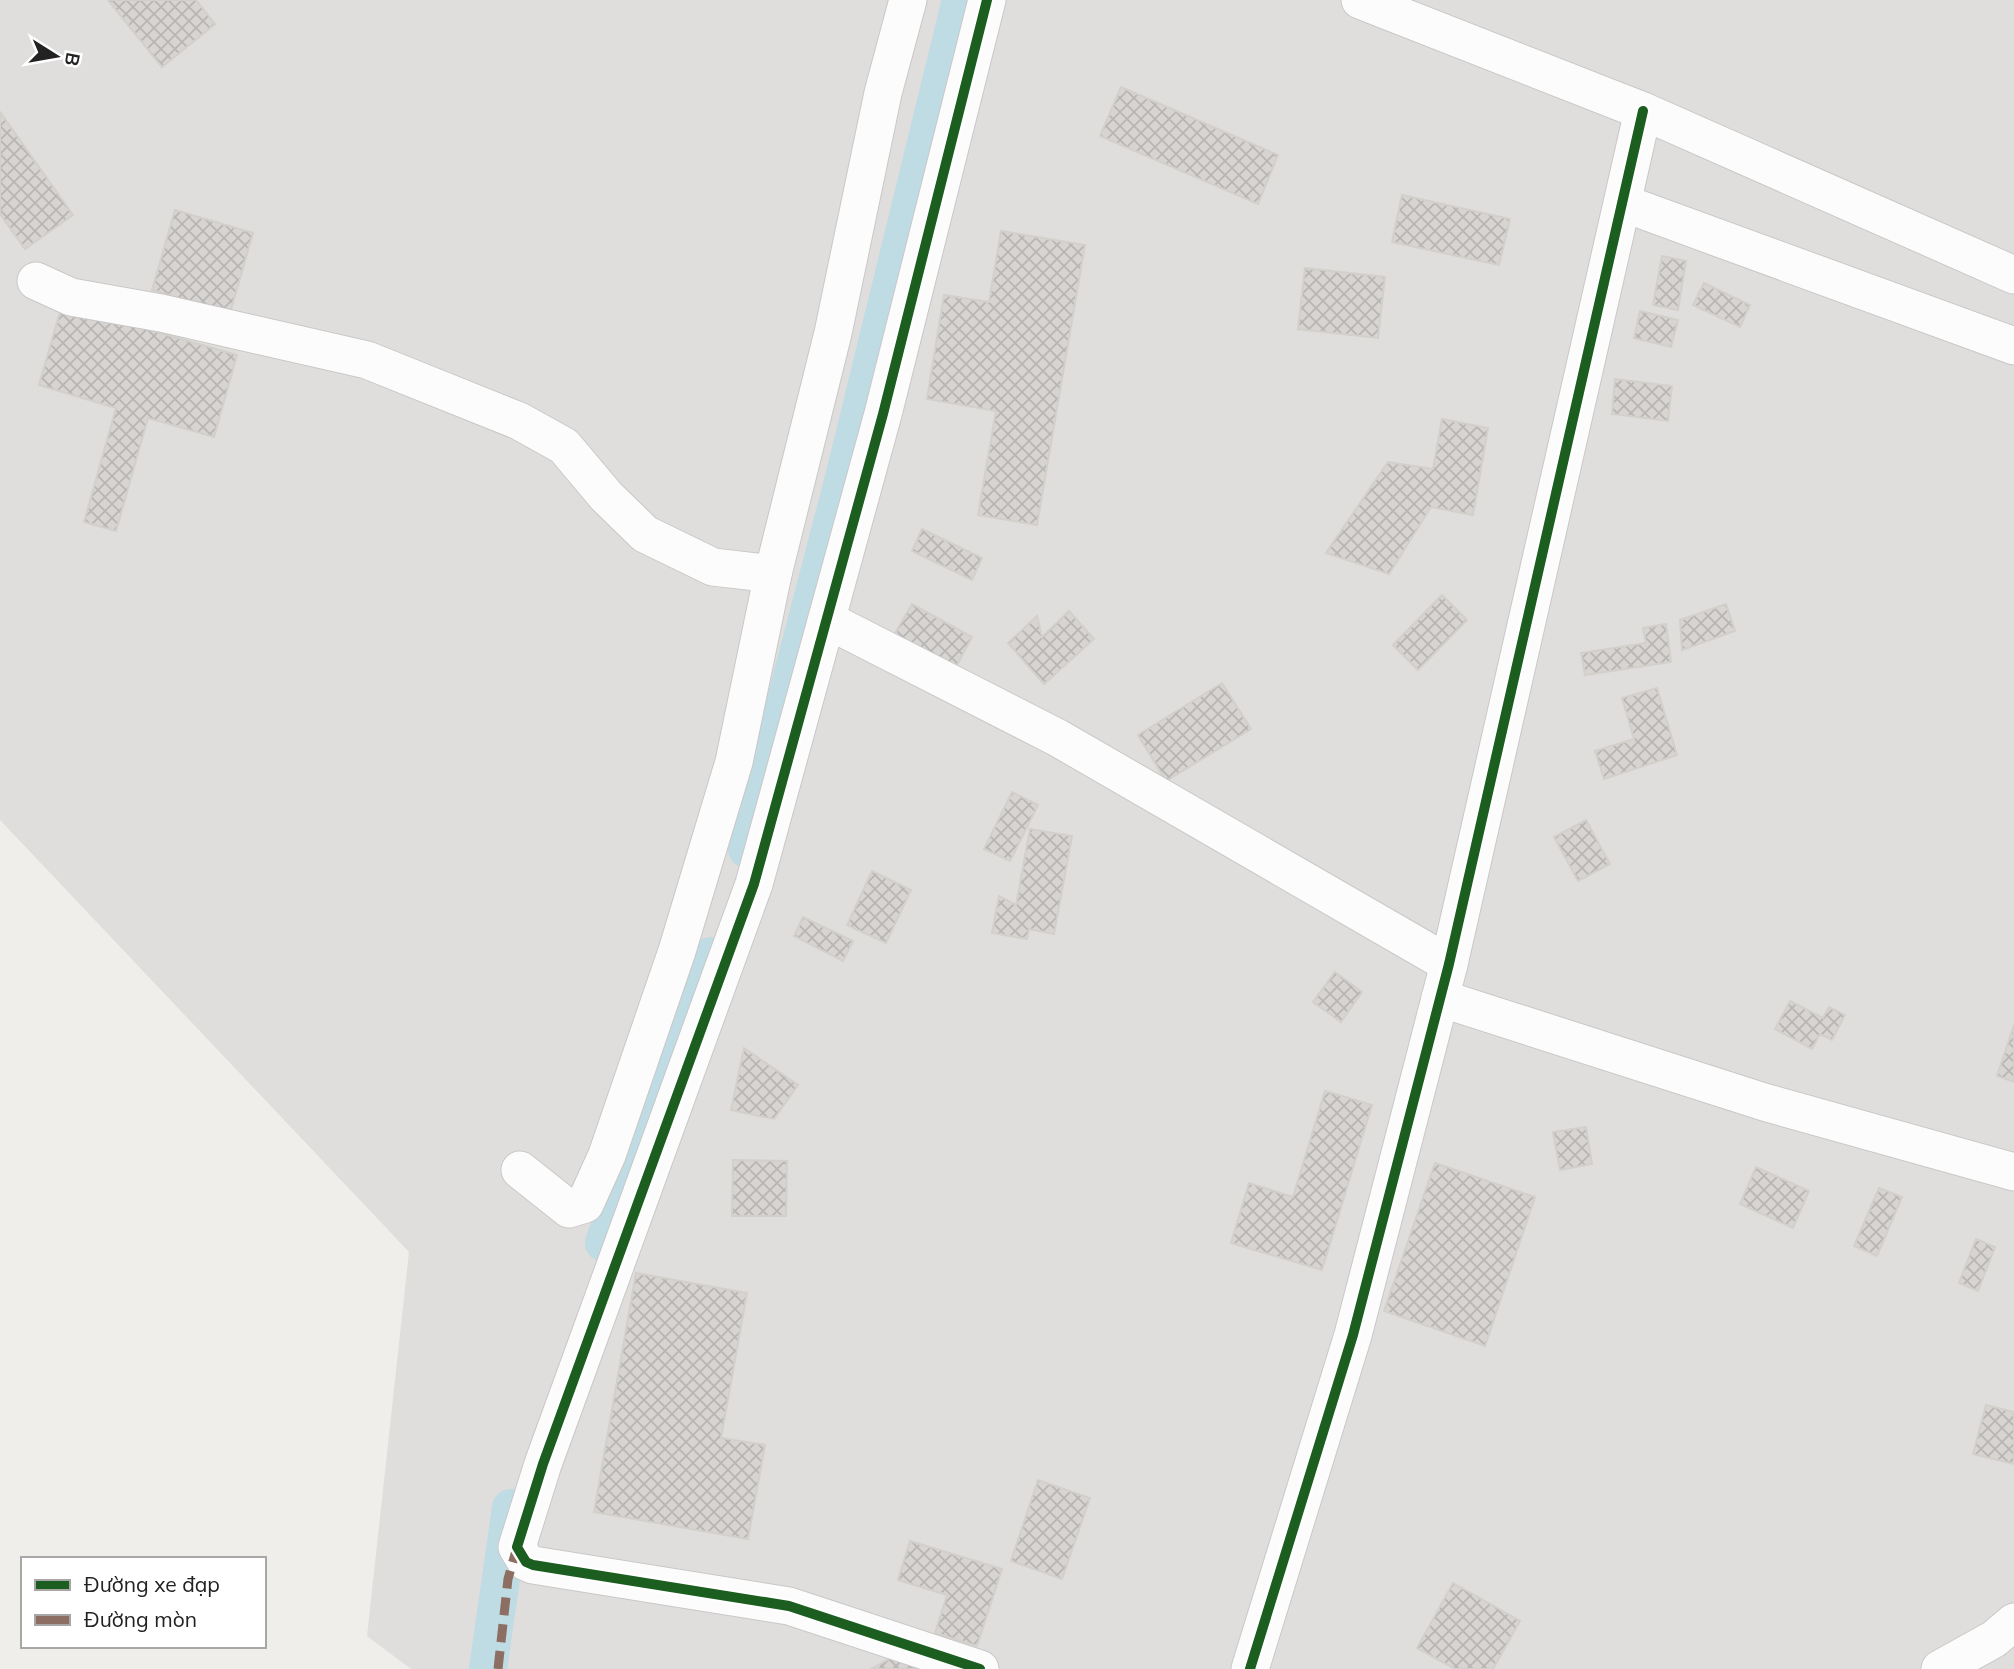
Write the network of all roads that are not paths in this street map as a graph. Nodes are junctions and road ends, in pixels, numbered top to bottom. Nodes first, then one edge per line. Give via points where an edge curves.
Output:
1 (908, 0) edge
2 (987, 0) edge
3 (1360, 0) edge
4 (1643, 111) junction
5 (1623, 202) junction
6 (2014, 275) edge
7 (36, 281) dead end
8 (2014, 346) edge
9 (773, 574) junction
10 (827, 620) junction
11 (1444, 981) junction
12 (520, 1170) dead end
13 (2014, 1172) edge
14 (2007, 1636) edge
15 (980, 1669) edge
16 (1250, 1669) edge
17 (1940, 1669) edge

1 - 9 street
2 - 10 street
3 - 4 street
4 - 5 street
4 - 6 street
5 - 8 street
5 - 11 street
7 - 9 street via 71,297 367,360 519,421 564,446 646,534 713,567
9 - 12 street via 734,762 677,951 607,1155 585,1204 569,1209
10 - 11 street via 1058,738
10 - 15 street via 754,884 517,1547 533,1565 789,1606
11 - 13 street via 1764,1102
11 - 16 street via 1353,1335
14 - 17 street

